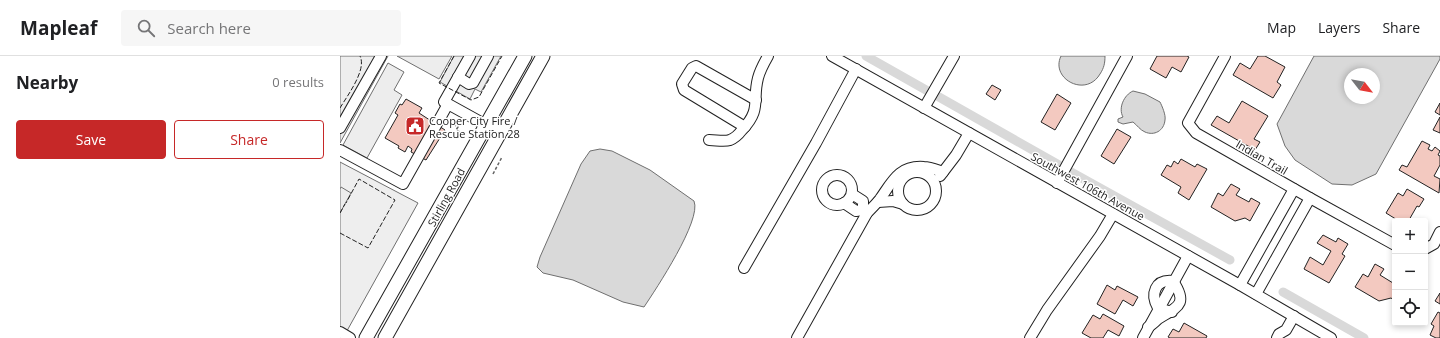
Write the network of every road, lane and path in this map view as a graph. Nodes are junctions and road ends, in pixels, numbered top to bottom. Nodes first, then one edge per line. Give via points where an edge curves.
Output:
1 (381, 56) edge
2 (470, 56) edge
3 (488, 56) edge
4 (525, 56) edge
5 (543, 56) edge
6 (768, 56) edge
7 (832, 56) edge
8 (954, 56) edge
9 (1127, 56) edge
10 (1225, 56) edge
11 (856, 69) junction
12 (458, 77) junction
13 (756, 100) junction
14 (444, 102) dead end
15 (924, 108) junction
16 (447, 121) dead end
17 (506, 123) junction
18 (486, 125) junction
19 (745, 127) junction
20 (340, 128) edge
21 (969, 133) junction
22 (464, 134) dead end
23 (709, 140) dead end
24 (340, 150) edge
25 (502, 156) dead end
26 (943, 172) junction
27 (492, 174) dead end
28 (929, 177) junction
29 (1057, 183) junction
30 (935, 187) junction
31 (1294, 189) junction
32 (898, 193) junction
33 (852, 194) junction
34 (1310, 198) junction
35 (878, 202) junction
36 (844, 203) junction
37 (903, 204) junction
38 (865, 212) junction
39 (1113, 214) junction
40 (1440, 232) edge
41 (1392, 243) edge
42 (1428, 247) edge
43 (1188, 256) junction
44 (744, 268) dead end
45 (1173, 281) junction
46 (1240, 285) junction
47 (1256, 294) junction
48 (1158, 308) junction
49 (1172, 312) junction
50 (1294, 316) junction
51 (1148, 327) junction
52 (340, 332) edge
53 (1287, 334) edge
54 (350, 338) edge
55 (366, 338) edge
56 (385, 338) edge
57 (797, 338) edge
58 (1030, 338) edge
59 (1143, 338) edge
60 (1277, 338) edge
61 (1331, 338) edge

1 - 20 street
2 - 12 street
3 - 12 street via 473,83 469,84
4 - 18 main road, Stirling Road
5 - 17 main road, Stirling Road
6 - 13 street via 761,68
7 - 11 street, Southwest 106th Avenue
8 - 15 street
9 - 29 street
10 - 31 street, Indian Trail via 1188,123 1196,133
11 - 15 street, Southwest 106th Avenue
11 - 44 street
12 - 14 street
13 - 19 street via 754,112
13 - 19 street via 696,66 682,84 684,90
15 - 21 street, Southwest 106th Avenue
16 - 22 path
17 - 18 street
17 - 56 main road, Stirling Road
18 - 24 street via 448,104 403,184
18 - 55 main road, Stirling Road
19 - 23 street via 731,139
21 - 26 street
21 - 29 street, Southwest 106th Avenue
25 - 27 path
26 - 28 street
26 - 30 street
26 - 35 street via 925,167 904,169 894,178
28 - 30 street
28 - 32 street via 917,172 911,173 901,181
29 - 39 street, Southwest 106th Avenue
30 - 37 street via 934,199 926,208 914,210
31 - 34 street, Indian Trail
31 - 46 street
32 - 35 street via 890,194
32 - 37 street
33 - 36 street
33 - 36 street via 851,184 845,177 835,175 827,179 822,188 824,198 832,204
33 - 38 street via 863,201
34 - 41 street, Indian Trail
34 - 47 street
35 - 37 street via 893,201
35 - 38 street
36 - 38 street via 856,211
38 - 57 street
39 - 43 street, Southwest 106th Avenue
39 - 58 street
40 - 42 street via 1434,244
43 - 45 street
43 - 46 street, Southwest 106th Avenue
45 - 48 street via 1163,282 1154,291 1154,301
45 - 49 street via 1180,292 1180,301
46 - 47 street, Southwest 106th Avenue
47 - 50 street, Southwest 106th Avenue
48 - 49 street
48 - 51 street
49 - 51 street
50 - 53 street
50 - 61 street, Southwest 106th Avenue
51 - 59 street
52 - 54 street
53 - 60 street via 1279,334

